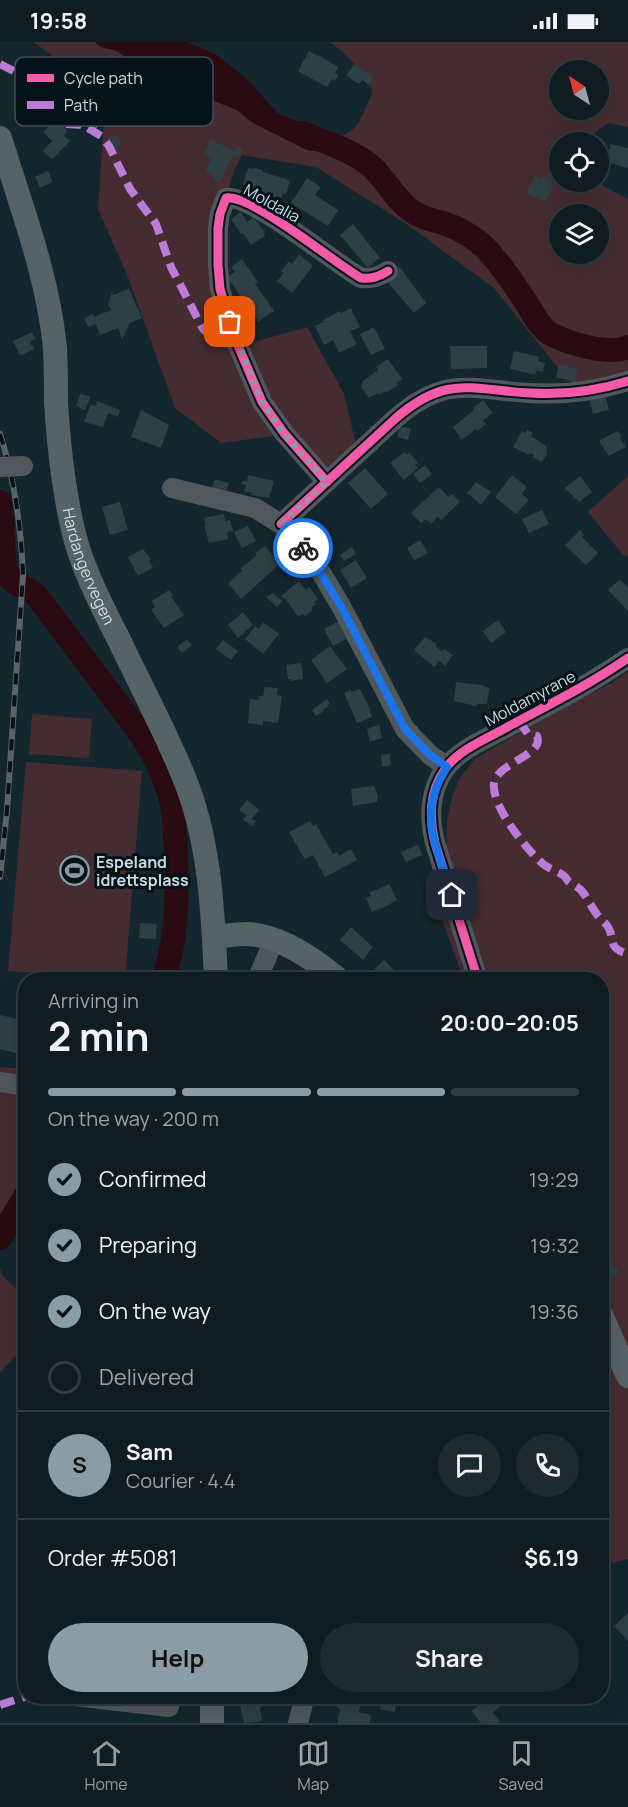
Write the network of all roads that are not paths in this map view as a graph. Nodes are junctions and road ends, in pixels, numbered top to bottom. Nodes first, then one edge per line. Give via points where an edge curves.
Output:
1 (0, 138) edge
2 (388, 271) dead end
3 (628, 381) edge
4 (23, 466) dead end
5 (0, 467) edge
6 (327, 482) junction
7 (172, 488) dead end
8 (281, 524) junction
9 (628, 658) edge
10 (447, 767) junction
11 (214, 937) junction
12 (274, 940) junction
13 (216, 972) edge
14 (260, 972) edge
15 (328, 972) edge
16 (475, 972) edge
17 (0, 1082) edge
18 (18, 1085) edge
19 (609, 1333) edge
20 (628, 1376) edge
21 (143, 1704) edge
22 (212, 1704) edge
23 (303, 1704) edge
24 (169, 1707) dead end
25 (212, 1723) edge
26 (298, 1723) edge

1 - 11 main road, Hardangervegen via 48,308 55,348 60,455 77,544 94,589 184,776 205,850
2 - 6 street, Moldalia via 379,277 361,278 242,201 226,198 222,205 218,228 220,289 234,336 262,402 284,434
3 - 6 street via 575,393 473,387 443,390 412,404
4 - 5 street, bridge
6 - 8 street
7 - 8 street via 255,508
8 - 10 street via 318,569 405,729
9 - 10 street, Moldamyrane via 470,748
10 - 16 street via 433,793 431,827
11 - 12 main road via 256,935
11 - 13 main road, Hardangervegen
12 - 14 street
12 - 15 main road
17 - 18 street
19 - 20 main road
21 - 24 street
22 - 25 main road
23 - 26 street

